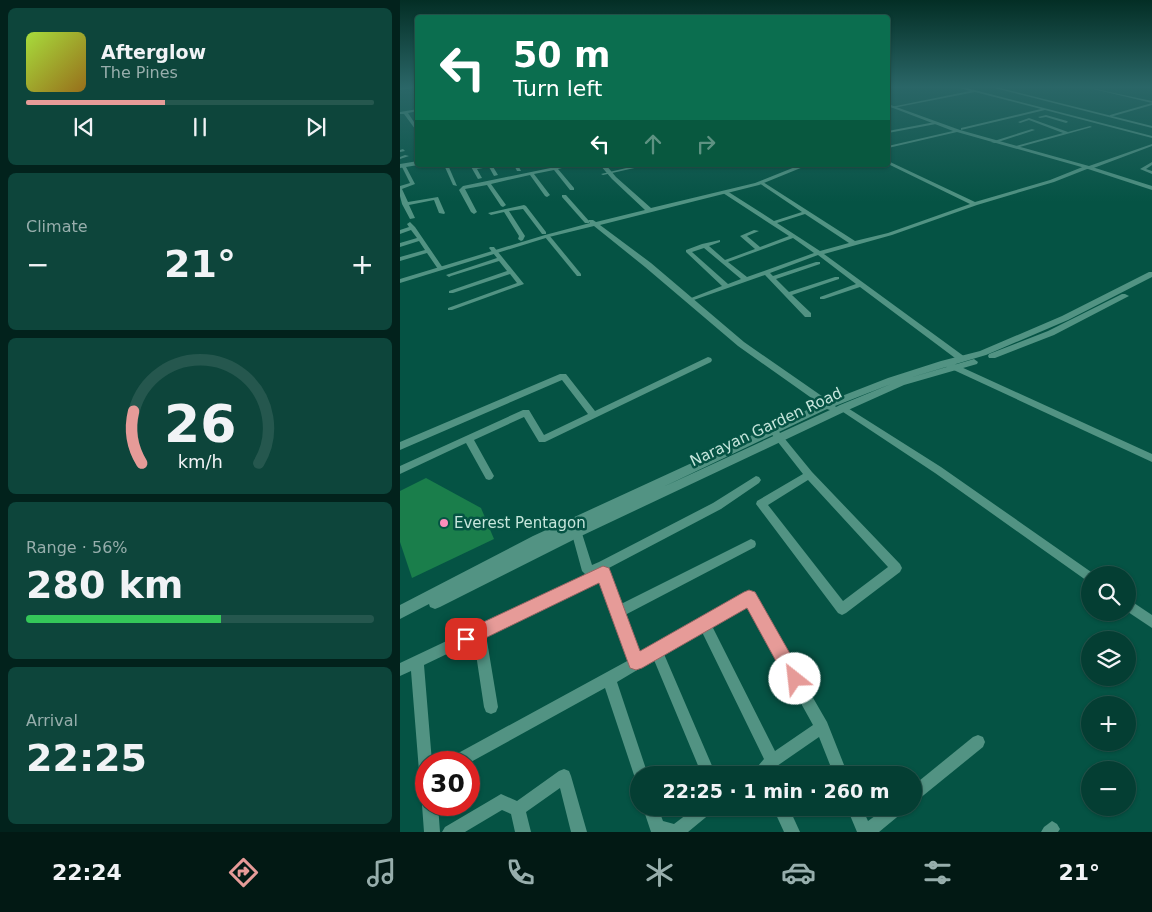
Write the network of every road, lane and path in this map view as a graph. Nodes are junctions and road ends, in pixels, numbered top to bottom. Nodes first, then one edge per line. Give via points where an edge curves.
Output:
1 (925, 125) edge
2 (941, 125) edge
3 (944, 125) edge
4 (979, 125) edge
5 (1020, 125) edge
6 (1045, 125) edge
7 (1054, 125) edge
8 (1061, 125) edge
9 (1106, 125) edge
10 (1048, 126) junction
11 (1090, 127) dead end
12 (958, 130) junction
13 (1033, 130) junction
14 (1077, 130) junction
15 (890, 132) edge
16 (1040, 132) dead end
17 (1067, 133) junction
18 (1046, 134) dead end
19 (1053, 137) junction
20 (1152, 137) edge
21 (994, 142) junction
22 (1152, 145) edge
23 (890, 146) edge
24 (1018, 147) junction
25 (407, 156) dead end
26 (400, 158) edge
27 (415, 163) edge
28 (890, 163) edge
29 (1152, 163) edge
30 (401, 165) edge
31 (447, 167) edge
32 (473, 167) edge
33 (491, 167) edge
34 (564, 167) edge
35 (628, 167) edge
36 (793, 167) edge
37 (800, 167) edge
38 (1089, 167) junction
39 (555, 169) junction
40 (601, 169) edge
41 (1152, 173) edge
42 (531, 174) junction
43 (496, 175) dead end
44 (612, 175) junction
45 (480, 178) dead end
46 (488, 183) junction
47 (761, 183) junction
48 (455, 184) dead end
49 (1152, 187) edge
50 (400, 189) edge
51 (572, 189) dead end
52 (725, 192) junction
53 (547, 195) dead end
54 (564, 196) dead end
55 (405, 204) junction
56 (973, 205) junction
57 (504, 207) junction
58 (647, 208) junction
59 (984, 210) dead end
60 (474, 212) dead end
61 (807, 212) junction
62 (442, 213) dead end
63 (491, 214) dead end
64 (594, 221) junction
65 (412, 223) junction
66 (773, 223) junction
67 (756, 231) dead end
68 (400, 232) edge
69 (545, 234) junction
70 (794, 236) junction
71 (420, 239) junction
72 (521, 239) junction
73 (718, 241) dead end
74 (855, 244) junction
75 (400, 245) edge
76 (704, 245) junction
77 (493, 249) junction
78 (759, 249) junction
79 (428, 251) junction
80 (819, 252) junction
81 (400, 259) edge
82 (500, 259) junction
83 (724, 262) junction
84 (818, 263) dead end
85 (439, 266) junction
86 (511, 272) junction
87 (766, 272) junction
88 (1152, 274) edge
89 (449, 275) dead end
90 (579, 276) dead end
91 (772, 278) junction
92 (837, 278) dead end
93 (400, 279) edge
94 (744, 279) junction
95 (1152, 282) edge
96 (862, 284) junction
97 (726, 286) junction
98 (451, 292) dead end
99 (788, 294) junction
100 (822, 298) dead end
101 (691, 299) junction
102 (450, 309) dead end
103 (808, 314) dead end
104 (708, 360) dead end
105 (944, 362) joint
106 (959, 364) junction
107 (515, 397) junction
108 (836, 406) junction
109 (526, 412) junction
110 (594, 414) junction
111 (776, 434) junction
112 (468, 438) junction
113 (400, 446) edge
114 (1152, 458) edge
115 (400, 470) edge
116 (809, 475) junction
117 (489, 476) dead end
118 (756, 480) dead end
119 (575, 528) junction
120 (751, 544) dead end
121 (602, 570) junction
122 (1081, 572) edge
123 (1136, 611) edge
124 (400, 612) edge
125 (618, 612) junction
126 (400, 619) edge
127 (1152, 622) edge
128 (704, 623) junction
129 (480, 632) junction
130 (656, 650) junction
131 (418, 662) junction
132 (636, 662) junction
133 (400, 670) edge
134 (609, 679) junction
135 (491, 707) dead end
136 (822, 727) junction
137 (978, 742) dead end
138 (425, 751) edge
139 (476, 751) edge
140 (637, 766) edge
141 (705, 766) edge
142 (762, 766) edge
143 (771, 766) edge
144 (838, 766) edge
145 (922, 788) edge
146 (518, 809) junction
147 (431, 816) edge
148 (654, 816) edge
149 (696, 816) edge
150 (784, 816) edge
151 (859, 816) edge
152 (887, 816) edge
153 (432, 832) edge
154 (450, 832) edge
155 (523, 832) edge
156 (579, 832) edge
157 (676, 832) edge
158 (792, 832) edge
159 (866, 832) edge

1 - 15 street
2 - 12 street
3 - 12 street
4 - 12 street
5 - 13 street
6 - 10 street
7 - 10 street
8 - 14 street
9 - 20 street
10 - 17 street
11 - 14 street
12 - 21 street
12 - 23 street
13 - 16 street
13 - 21 street
14 - 17 street
17 - 19 street
18 - 19 street
19 - 24 street
21 - 24 street
21 - 38 street
22 - 38 street
24 - 38 street
25 - 26 street
27 - 30 street
28 - 56 street
29 - 41 street via 1142,168
30 - 50 street via 413,184
31 - 48 street
32 - 45 street
33 - 43 street
34 - 39 street
35 - 44 street
36 - 58 street via 752,184
37 - 47 street
38 - 49 street
38 - 56 street
39 - 42 street
39 - 51 street
40 - 44 street
42 - 46 street
42 - 53 street
44 - 58 street
46 - 57 street
46 - 60 street via 462,189
47 - 52 street
47 - 61 street
50 - 55 street
52 - 58 street
52 - 66 street
54 - 64 street
55 - 62 street via 436,198
55 - 65 street
56 - 59 street
56 - 74 street
57 - 63 street
57 - 69 street via 526,207
57 - 72 street
58 - 64 street
61 - 66 street
61 - 74 street
64 - 69 street
64 - 101 street
65 - 68 street
65 - 71 street
66 - 70 street
67 - 78 street via 743,236
69 - 72 street
69 - 77 street
69 - 90 street
70 - 78 street
70 - 80 street
71 - 75 street
71 - 79 street
72 - 77 street
73 - 76 street
74 - 80 street
76 - 83 street
76 - 97 street via 688,251
77 - 82 street
77 - 85 street
78 - 83 street
79 - 81 street
79 - 85 street
80 - 87 street
80 - 96 street
82 - 86 street
82 - 89 street
83 - 94 street
84 - 91 street
85 - 93 street
86 - 98 street
86 - 102 street via 521,284
87 - 91 street
87 - 94 street
88 - 106 street via 1065,318
91 - 99 street
92 - 99 street
94 - 97 street
95 - 106 street, Narayan Garden Road via 1051,333
96 - 100 street
96 - 106 street
97 - 101 street
99 - 103 street
101 - 108 street via 762,360
104 - 110 street
105 - 106 street
105 - 108 street, Narayan Garden Road via 891,380
106 - 108 street, Narayan Garden Road
106 - 114 street
107 - 109 street
107 - 110 street via 563,376
107 - 113 street
108 - 111 street, Narayan Garden Road
108 - 122 street via 938,470
109 - 110 street via 542,440
109 - 112 street
111 - 116 street
111 - 119 street, Narayan Garden Road
112 - 115 street
112 - 117 street
116 - 116 street via 896,568 842,609 761,504
118 - 121 street via 717,506
119 - 121 street via 588,572
119 - 124 street, Narayan Garden Road via 537,540
119 - 126 street, Narayan Garden Road
120 - 125 street
121 - 125 street
121 - 129 street
123 - 127 street
125 - 132 street
128 - 130 street
128 - 136 street via 749,598
128 - 142 street
129 - 131 street
129 - 135 street
130 - 132 street
130 - 141 street
131 - 133 street
131 - 138 street
132 - 134 street
134 - 139 street
134 - 140 street
136 - 143 street
136 - 144 street
137 - 145 street
146 - 154 street via 501,802
146 - 155 street
146 - 156 street via 564,776
147 - 153 street
148 - 157 street via 657,827
149 - 157 street
150 - 158 street
151 - 159 street
152 - 159 street

